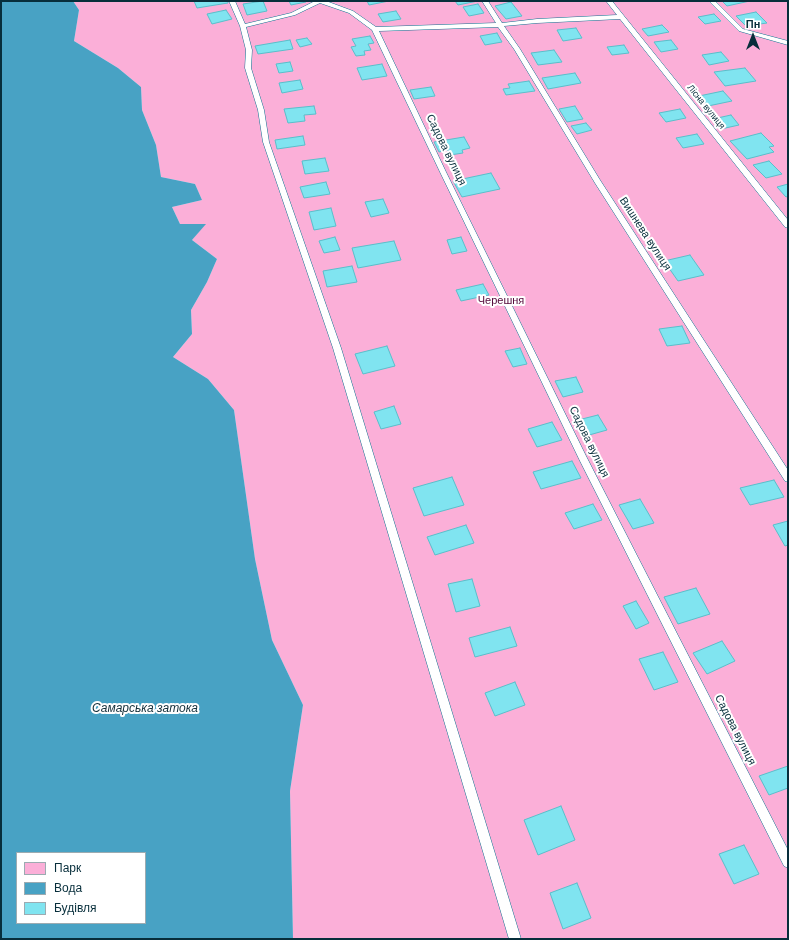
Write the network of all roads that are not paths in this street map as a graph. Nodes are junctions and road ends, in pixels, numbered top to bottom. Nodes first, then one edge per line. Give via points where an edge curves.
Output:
1 (232, 1) edge
2 (320, 1) edge
3 (485, 1) edge
4 (610, 1) edge
5 (712, 1) edge
6 (623, 17) junction
7 (500, 25) junction
8 (243, 26) junction
9 (374, 28) junction
10 (788, 43) edge
11 (788, 225) edge
12 (788, 478) edge
13 (788, 862) edge
14 (515, 939) edge

1 - 8 lane
2 - 8 lane via 293,14
2 - 9 lane via 351,12
3 - 7 lane, Вишнева вулиця
4 - 6 lane, Лісна вулиця
5 - 10 lane via 741,30
6 - 7 lane
6 - 11 lane, Лісна вулиця
7 - 9 lane
7 - 12 lane, Вишнева вулиця via 518,49 589,168
8 - 14 lane via 249,50 248,68 261,110 266,142 337,348
9 - 13 lane, Садова вулиця via 583,458

